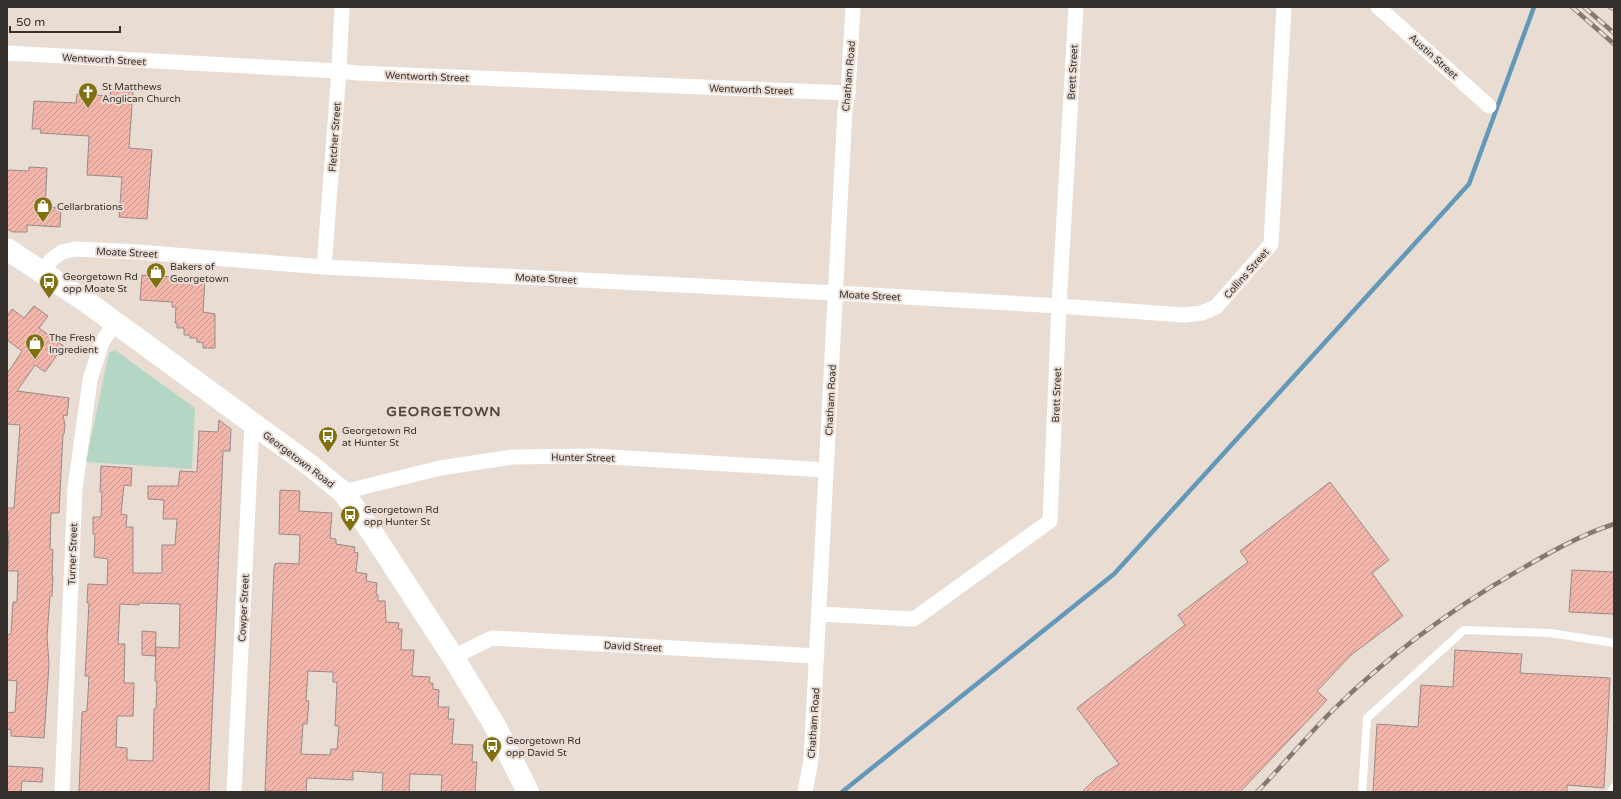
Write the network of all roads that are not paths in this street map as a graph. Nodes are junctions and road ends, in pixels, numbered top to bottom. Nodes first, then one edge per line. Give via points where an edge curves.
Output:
1 (342, 7) edge
2 (854, 7) edge
3 (1076, 7) edge
4 (1284, 7) edge
5 (1378, 7) edge
6 (7, 53) edge
7 (339, 71) junction
8 (848, 93) junction
9 (1489, 106) dead end
10 (7, 249) edge
11 (324, 267) junction
12 (43, 272) junction
13 (836, 293) junction
14 (1059, 306) junction
15 (115, 323) junction
16 (252, 424) junction
17 (826, 470) junction
18 (343, 492) junction
19 (819, 614) junction
20 (1614, 643) edge
21 (817, 656) junction
22 (454, 657) junction
23 (1614, 787) edge
24 (62, 792) edge
25 (234, 792) edge
26 (528, 792) edge
27 (805, 792) edge
28 (1362, 792) edge
29 (1611, 792) edge

1 - 7 street, Fletcher Street
2 - 8 street, Chatham Road
3 - 14 street, Brett Street
4 - 14 street, Collins Street via 1271,244 1216,307 1202,313 1185,315
5 - 9 street, Austin Street
6 - 7 street, Wentworth Street
7 - 8 street, Wentworth Street via 358,74
7 - 11 street, Fletcher Street
8 - 13 street, Chatham Road via 845,109
10 - 12 street, Georgetown Road
11 - 12 street, Moate Street via 76,249 62,252 51,260
11 - 13 street, Moate Street
12 - 15 street, Georgetown Road
13 - 14 street, Moate Street
13 - 17 street, Chatham Road
14 - 19 street, Brett Street via 1050,521 914,620
15 - 16 street, Georgetown Road
15 - 24 street, Turner Street via 102,342 90,380 75,488
16 - 18 street, Georgetown Road via 312,466
16 - 25 street, Cowper Street
17 - 18 street, Hunter Street via 594,456 513,457 440,468
17 - 19 street, Chatham Road
18 - 22 street, Georgetown Road
19 - 21 street, Chatham Road
20 - 28 lane via 1550,633 1464,630 1367,718
21 - 22 street, David Street via 492,638
21 - 27 street, Chatham Road via 811,760
22 - 26 street, Georgetown Road via 494,724
23 - 29 lane

